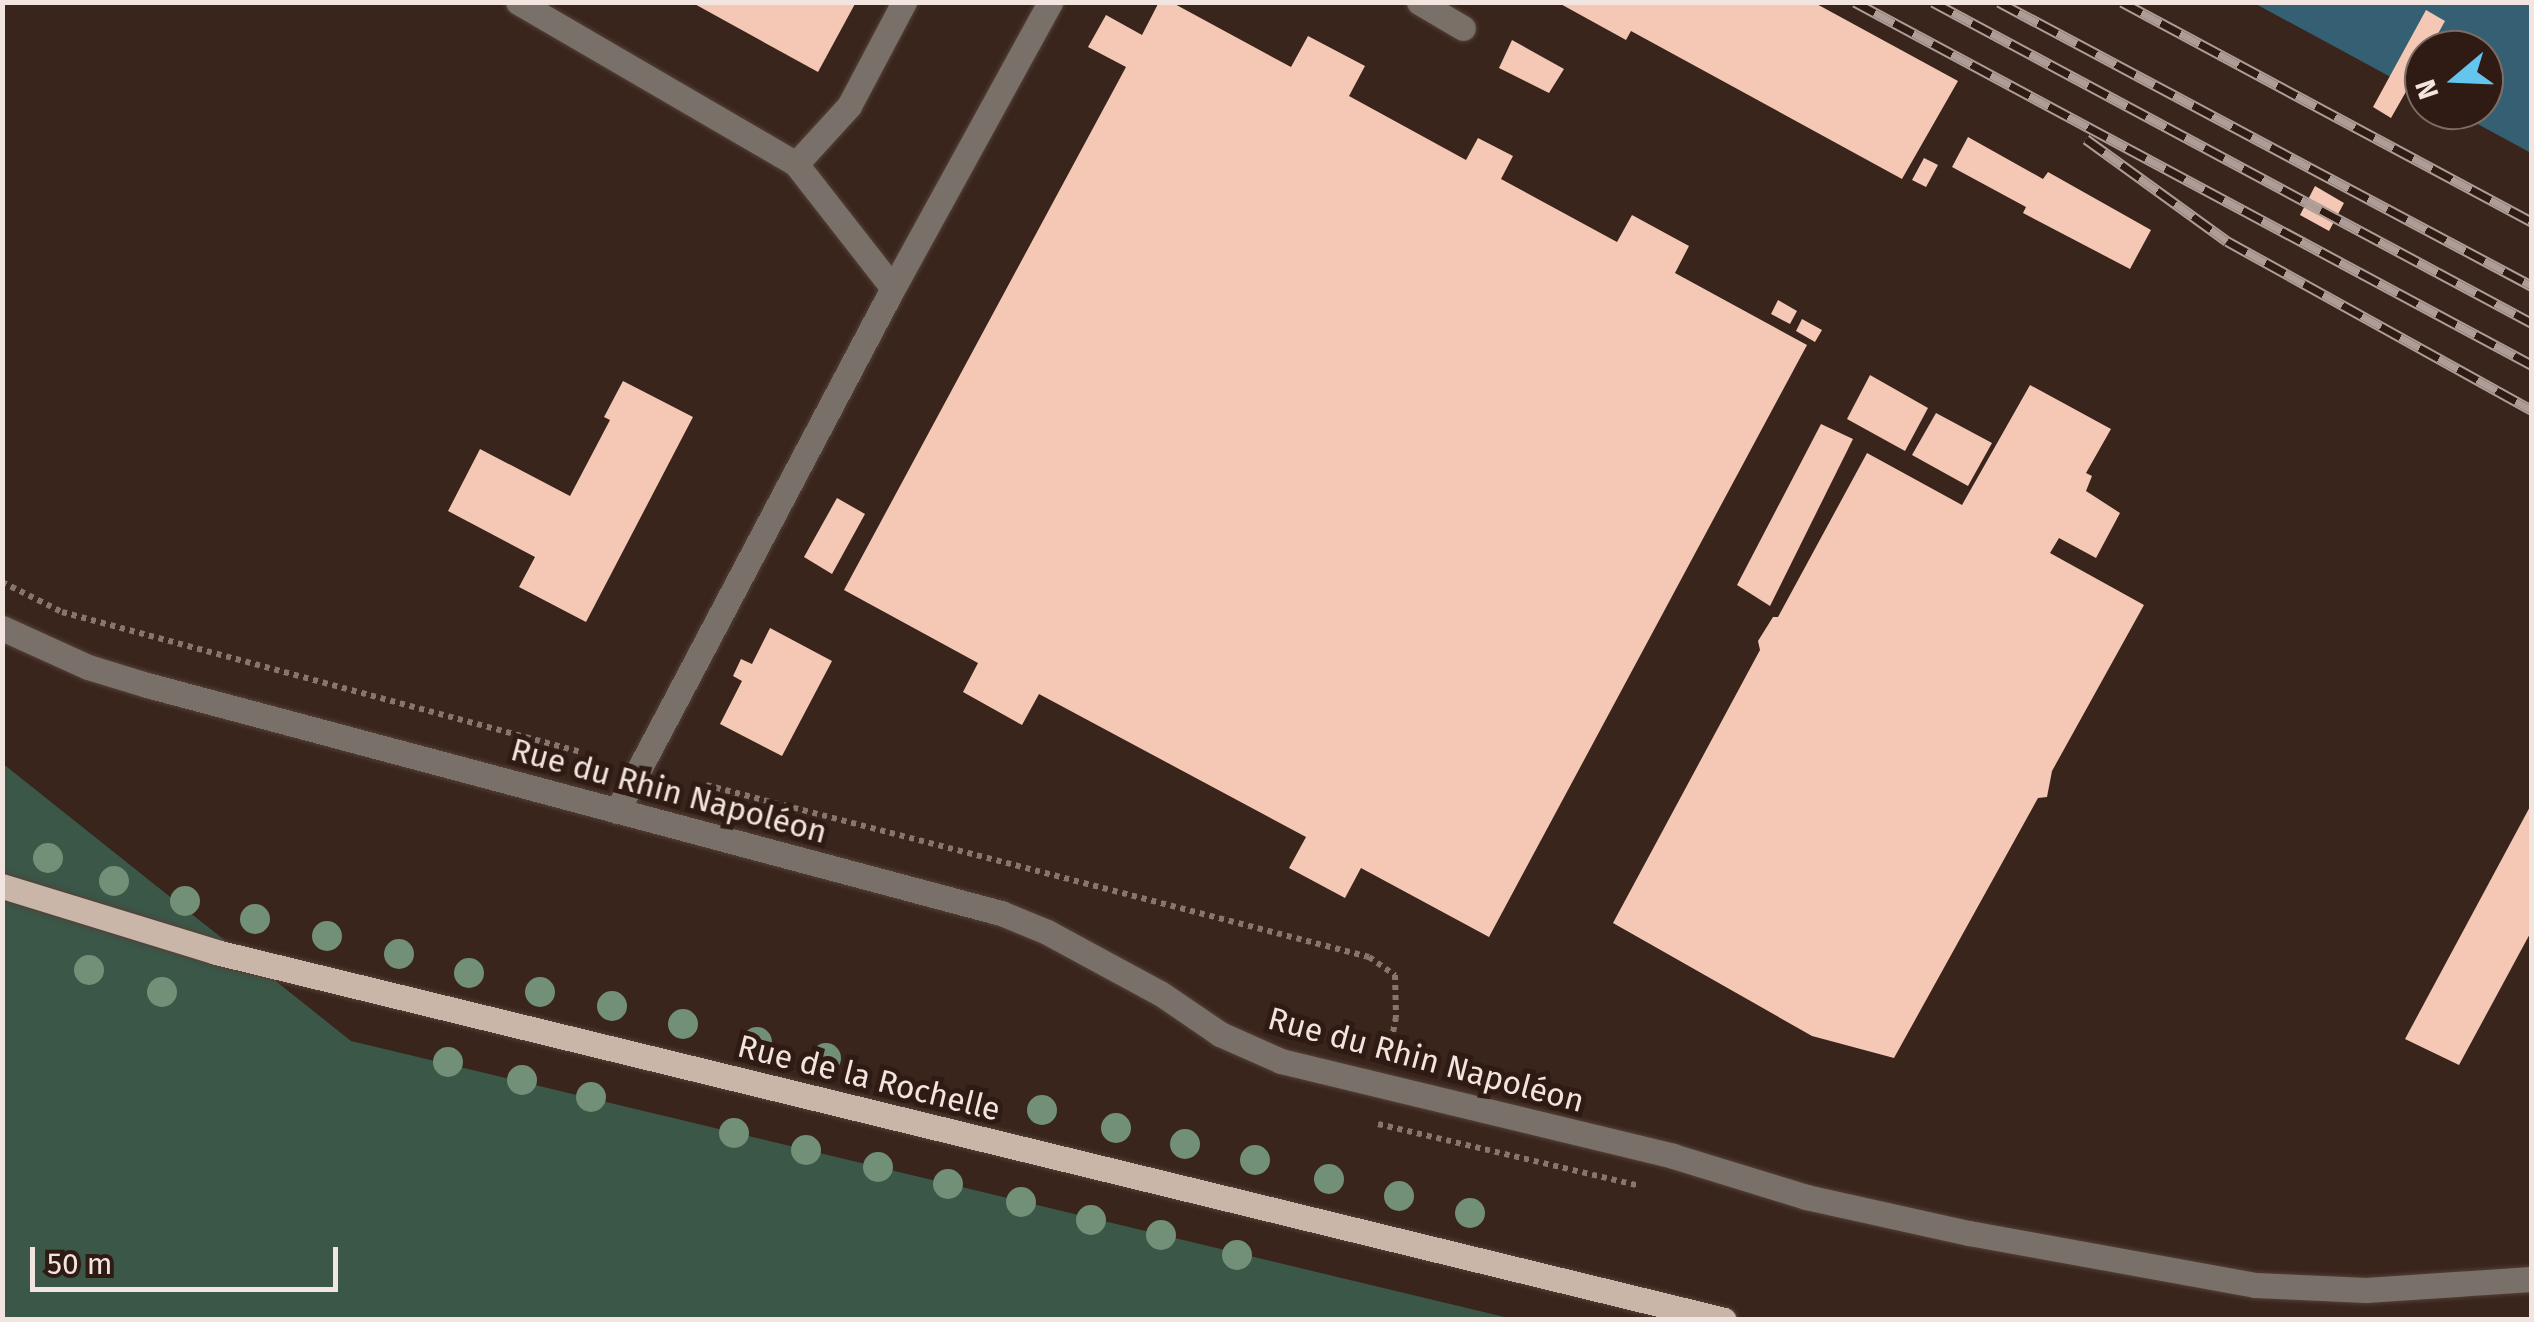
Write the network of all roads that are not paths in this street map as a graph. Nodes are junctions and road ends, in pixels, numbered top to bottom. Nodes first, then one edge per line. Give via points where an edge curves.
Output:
1 (518, 2) edge
2 (904, 2) edge
3 (1050, 2) edge
4 (1420, 2) edge
5 (1463, 28) dead end
6 (796, 164) junction
7 (892, 288) junction
8 (2, 628) edge
9 (617, 811) junction
10 (2, 886) edge
11 (2532, 1280) edge
12 (1724, 1320) edge

1 - 6 street
2 - 6 street via 850,106
3 - 7 street
4 - 5 street
6 - 7 street
7 - 9 street
8 - 9 street, Rue du Rhin Napoléon via 88,667 148,685
9 - 11 street, Rue du Rhin Napoléon via 1000,913 1047,932 1220,1034 1281,1061 1672,1156 1806,1197 2255,1285 2366,1290
10 - 12 main road, Rue de la Rochelle via 216,952

